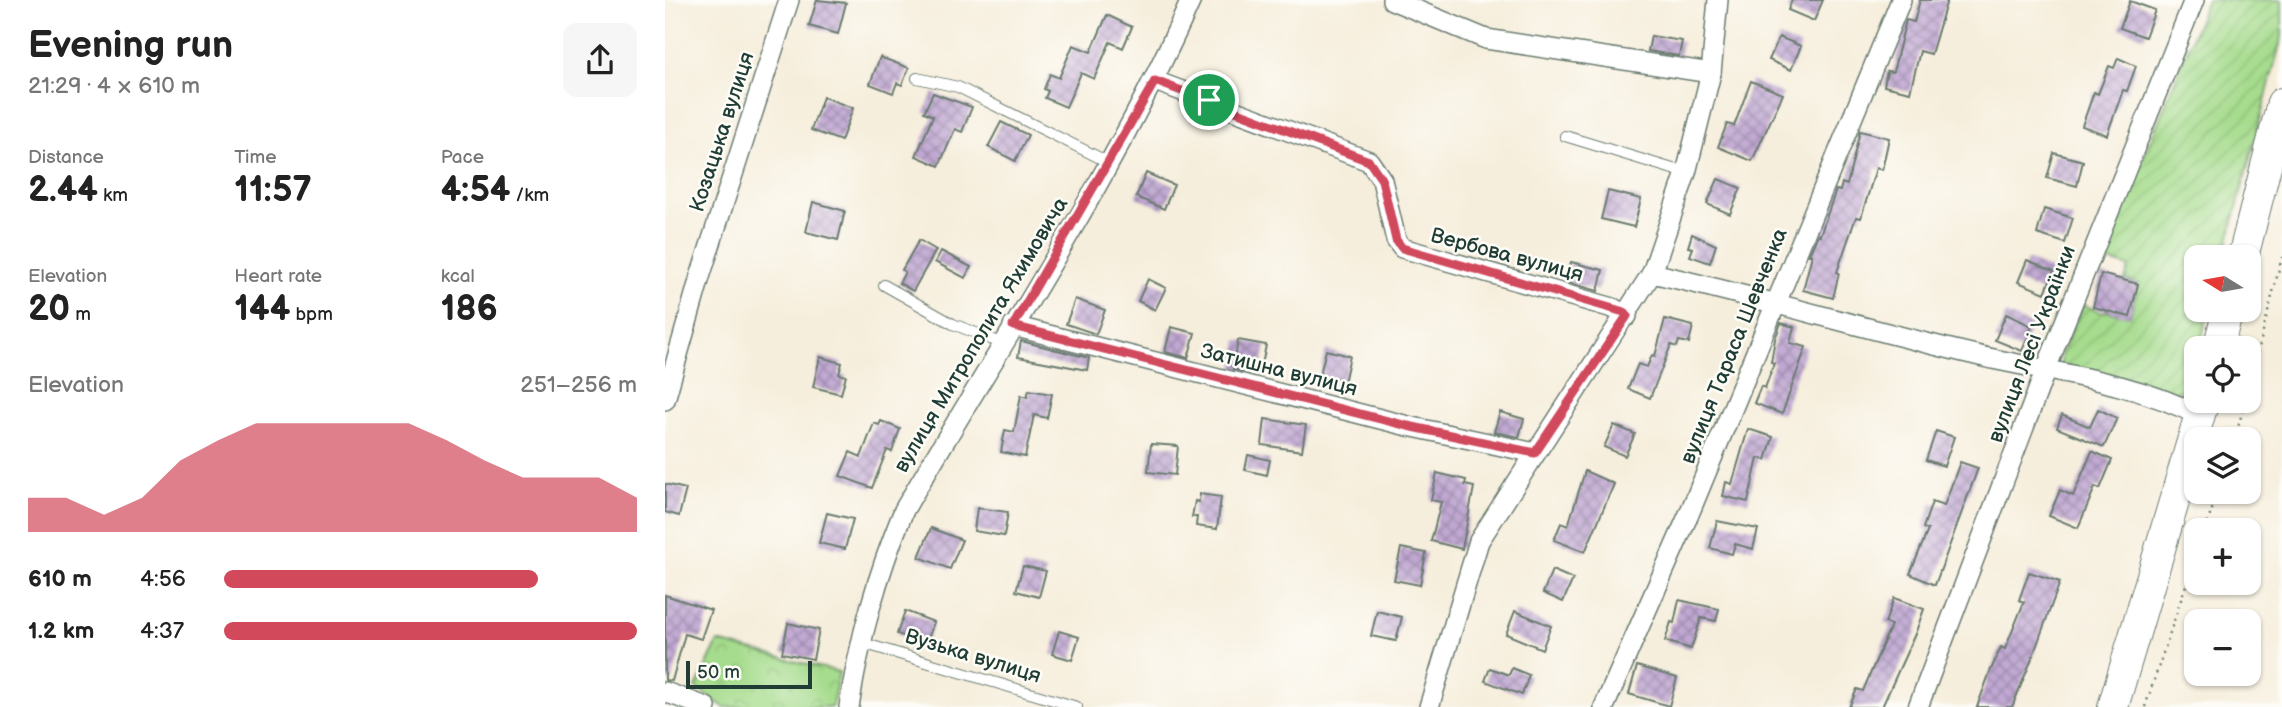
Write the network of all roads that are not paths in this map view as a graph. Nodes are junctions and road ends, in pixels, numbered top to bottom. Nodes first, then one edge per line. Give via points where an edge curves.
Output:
1 (789, 0) edge
2 (1191, 0) edge
3 (1392, 0) edge
4 (1718, 0) edge
5 (1901, 0) edge
6 (2194, 0) edge
7 (1711, 73) junction
8 (917, 78) dead end
9 (1155, 81) junction
10 (2282, 103) edge
11 (1566, 136) dead end
12 (1110, 163) junction
13 (1686, 173) junction
14 (2246, 245) edge
15 (1652, 273) junction
16 (884, 285) dead end
17 (1777, 302) junction
18 (1627, 316) junction
19 (1013, 326) junction
20 (1001, 344) junction
21 (2046, 369) junction
22 (665, 400) edge
23 (2184, 404) edge
24 (2201, 413) edge
25 (1535, 453) junction
26 (859, 642) junction
27 (665, 692) edge
28 (682, 702) edge
29 (706, 707) edge
30 (849, 707) edge
31 (1077, 707) edge
32 (1429, 707) edge
33 (1604, 707) edge
34 (1918, 707) edge
35 (2113, 707) edge

1 - 22 street, Козацька вулиця
2 - 9 street, вулиця Митрополита Яхимовича
3 - 7 street via 1486,39
4 - 7 street
5 - 17 street, вулиця Тараса Шевченка
6 - 21 street, вулиця Лесі Українки
7 - 13 street
8 - 12 lane via 958,87
9 - 12 street, вулиця Митрополита Яхимовича
9 - 18 street, Вербова вулиця via 1369,161 1382,180 1402,248 1613,308
10 - 14 main road
11 - 13 lane
12 - 19 street, вулиця Митрополита Яхимовича
13 - 15 street
15 - 17 street
15 - 18 street
16 - 20 lane via 953,324
17 - 21 street via 1966,353
17 - 33 street, вулиця Тараса Шевченка
18 - 25 street
19 - 20 street, вулиця Митрополита Яхимовича
19 - 25 street, Затишна вулиця via 1408,426
20 - 26 street, вулиця Митрополита Яхимовича via 904,510
21 - 23 street
21 - 34 street, вулиця Лесі Українки
24 - 35 main road
25 - 32 street via 1479,541
26 - 30 street, вулиця Митрополита Яхимовича
26 - 31 lane, Вузька вулиця
27 - 28 street
28 - 29 street

